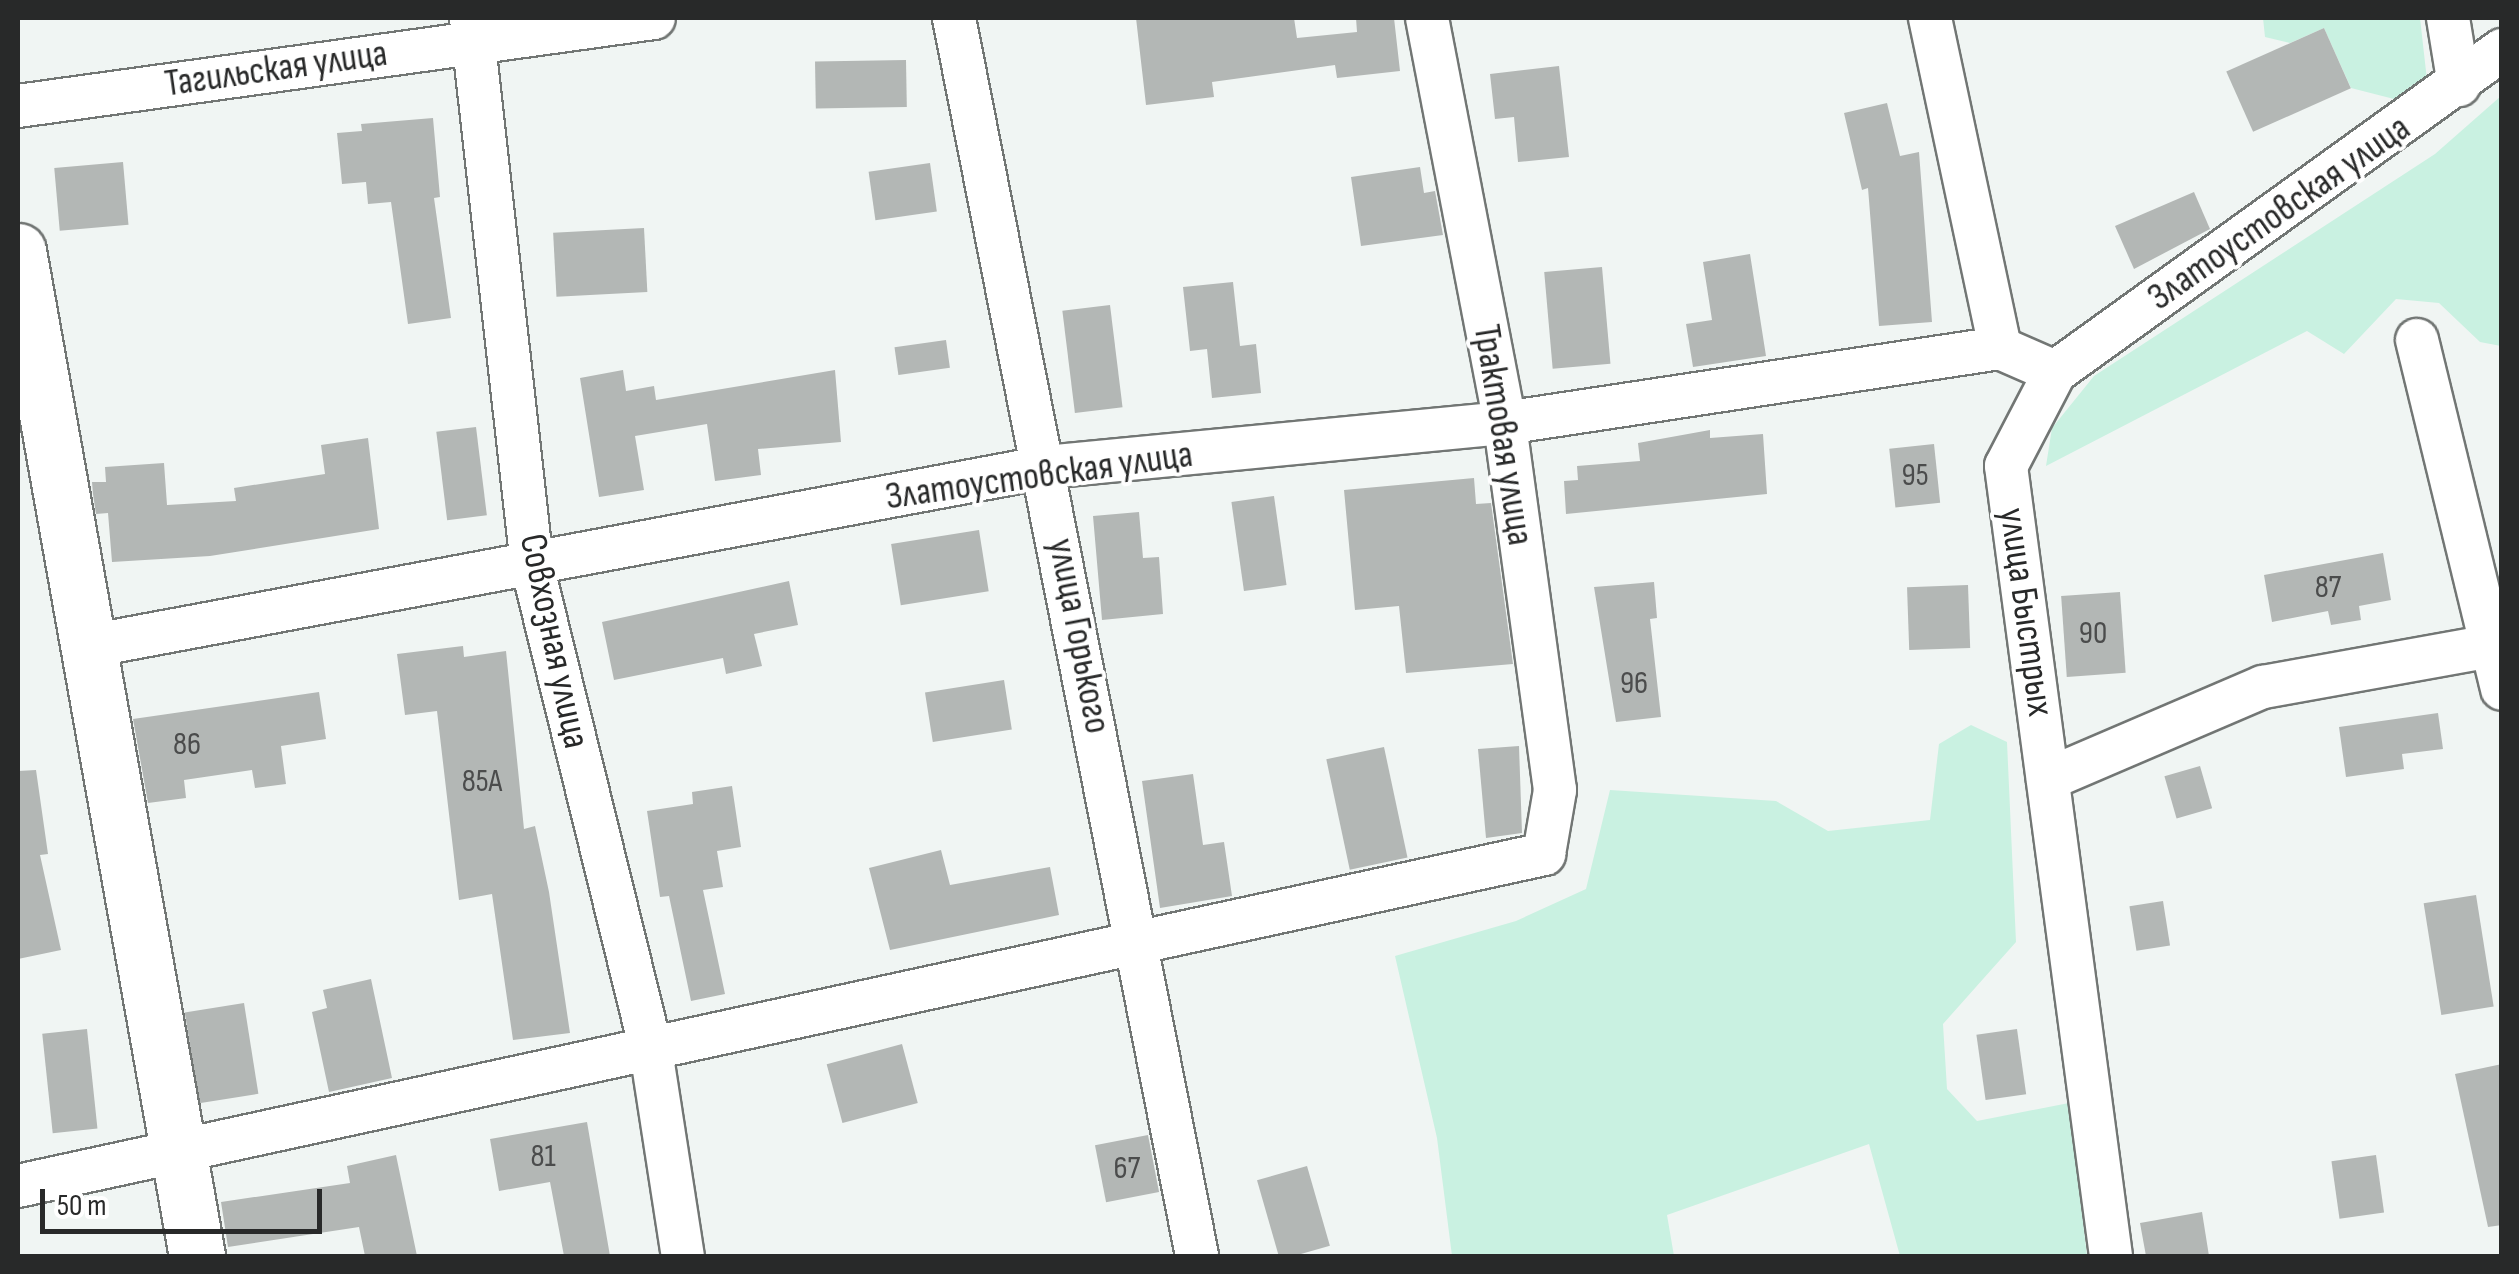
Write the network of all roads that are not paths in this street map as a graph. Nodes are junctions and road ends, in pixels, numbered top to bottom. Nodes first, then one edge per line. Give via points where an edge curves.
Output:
1 (654, 18) edge
2 (954, 18) edge
3 (1427, 18) edge
4 (1930, 18) edge
5 (2448, 18) edge
6 (472, 29) edge
7 (2502, 50) edge
8 (2460, 85) junction
9 (18, 106) edge
10 (18, 251) edge
11 (2417, 340) dead end
12 (2000, 348) junction
13 (2055, 372) junction
14 (1505, 423) junction
15 (1046, 466) junction
16 (532, 564) junction
17 (2498, 645) edge
18 (84, 647) junction
19 (2502, 689) edge
20 (2048, 779) junction
21 (1140, 942) junction
22 (650, 1044) junction
23 (178, 1151) junction
24 (18, 1186) edge
25 (197, 1256) edge
26 (684, 1256) edge
27 (1198, 1256) edge
28 (2111, 1256) edge

1 - 6 street, Тагильская улица
2 - 15 street, улица Горького
3 - 14 street, Трактовая улица
4 - 12 street
5 - 8 street
6 - 9 street, Тагильская улица
6 - 16 street, Совхозная улица
7 - 8 street, Златоустовская улица
8 - 13 street, Златоустовская улица
10 - 18 street
11 - 17 street
12 - 13 street
12 - 14 street, Златоустовская улица
13 - 20 street, улица Быстрых via 2006,466
14 - 15 street, Златоустовская улица
14 - 21 street, Трактовая улица via 1555,790 1544,854
15 - 16 street, Златоустовская улица
15 - 21 street, улица Горького
16 - 18 street, Златоустовская улица
16 - 22 street, Совхозная улица
17 - 19 street
17 - 20 street via 2263,688
18 - 23 street
20 - 28 street, улица Быстрых
21 - 22 street
21 - 27 street, улица Горького
22 - 23 street
22 - 26 street, Совхозная улица
23 - 24 street
23 - 25 street

